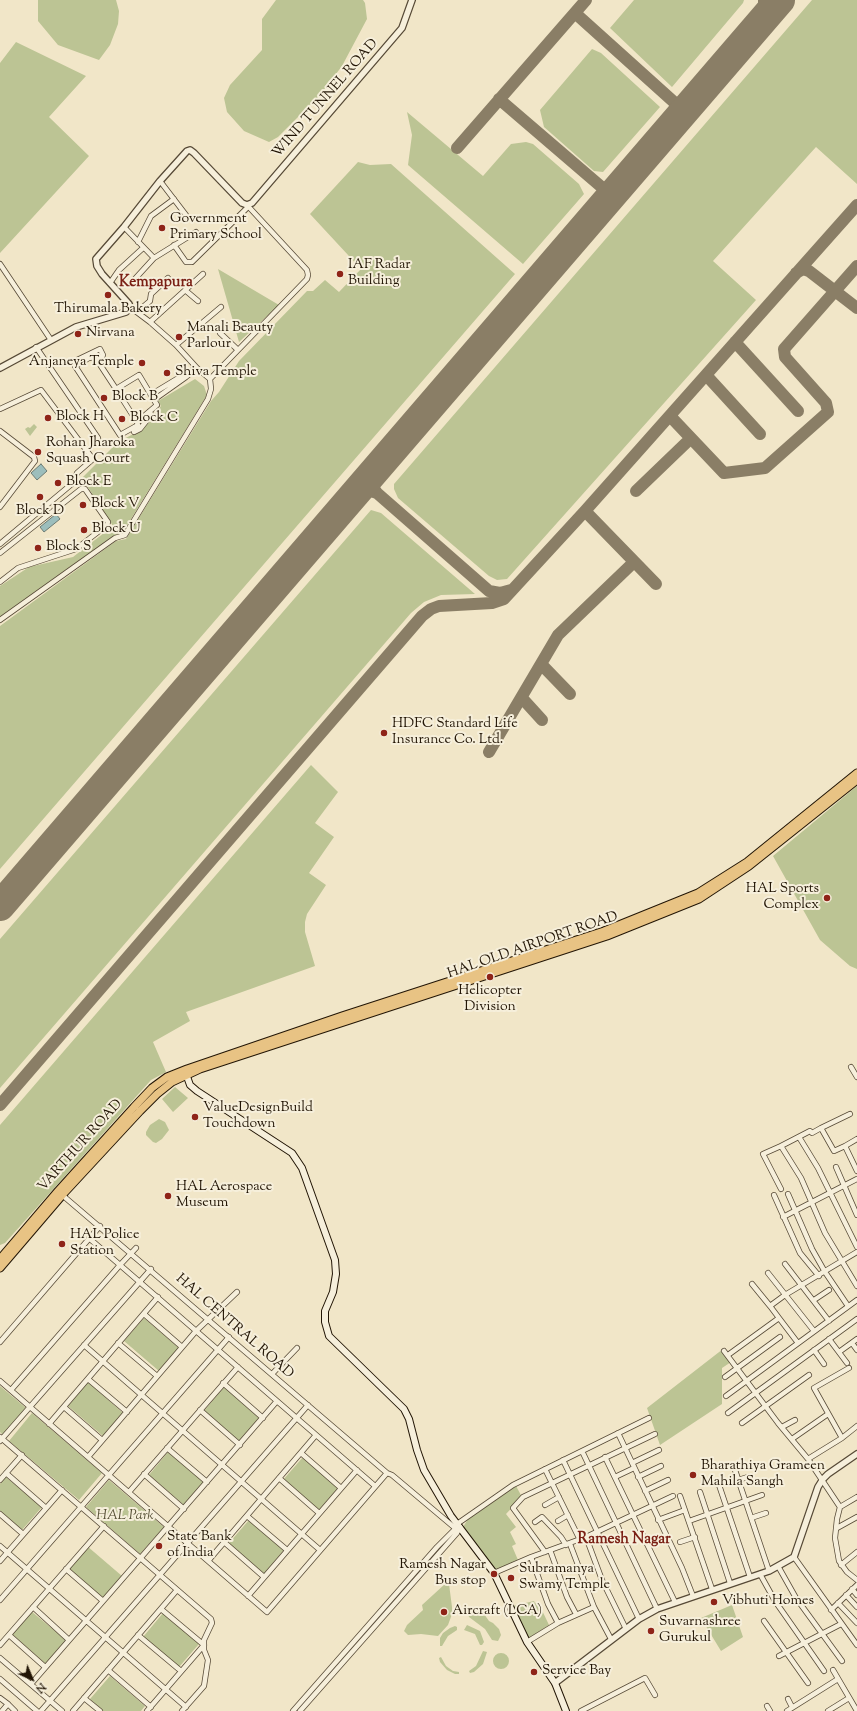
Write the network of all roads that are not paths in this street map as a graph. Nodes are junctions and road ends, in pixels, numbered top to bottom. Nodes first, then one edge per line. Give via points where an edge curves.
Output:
1 (412, 0) edge
2 (160, 181) junction
3 (174, 199) junction
4 (248, 206) junction
5 (186, 215) dead end
6 (124, 227) junction
7 (196, 232) dead end
8 (138, 242) junction
9 (174, 245) junction
10 (143, 248) junction
11 (154, 258) junction
12 (0, 264) edge
13 (2, 272) edge
14 (202, 274) dead end
15 (168, 278) dead end
16 (133, 281) dead end
17 (110, 283) junction
18 (185, 290) junction
19 (198, 301) dead end
20 (130, 307) junction
21 (221, 307) dead end
22 (137, 312) junction
23 (150, 322) junction
24 (220, 333) dead end
25 (51, 340) junction
26 (176, 345) junction
27 (36, 347) junction
28 (238, 350) junction
29 (74, 363) dead end
30 (99, 363) junction
31 (0, 368) edge
32 (197, 368) junction
33 (210, 379) junction
34 (116, 389) junction
35 (153, 396) junction
36 (0, 409) edge
37 (150, 412) junction
38 (137, 422) junction
39 (0, 431) edge
40 (134, 432) dead end
41 (98, 438) dead end
42 (0, 507) edge
43 (0, 544) edge
44 (0, 553) edge
45 (0, 582) edge
46 (0, 620) edge
47 (857, 773) edge
48 (857, 780) edge
49 (601, 935) junction
50 (194, 1067) joint
51 (851, 1067) dead end
52 (185, 1073) junction
53 (857, 1077) edge
54 (850, 1114) dead end
55 (821, 1128) junction
56 (799, 1137) junction
57 (857, 1139) edge
58 (781, 1146) junction
59 (845, 1146) junction
60 (857, 1157) edge
61 (852, 1160) junction
62 (836, 1167) dead end
63 (857, 1171) edge
64 (857, 1179) edge
65 (845, 1186) junction
66 (781, 1189) dead end
67 (60, 1193) junction
68 (830, 1193) junction
69 (788, 1194) dead end
70 (774, 1195) dead end
71 (812, 1203) junction
72 (796, 1212) junction
73 (857, 1215) edge
74 (783, 1217) junction
75 (100, 1226) junction
76 (90, 1239) junction
77 (857, 1247) edge
78 (136, 1248) dead end
79 (857, 1252) edge
80 (131, 1253) junction
81 (0, 1259) edge
82 (842, 1262) junction
83 (785, 1264) dead end
84 (120, 1265) junction
85 (0, 1268) edge
86 (151, 1269) junction
87 (825, 1272) junction
88 (768, 1273) dead end
89 (819, 1276) junction
90 (139, 1281) junction
91 (752, 1284) dead end
92 (802, 1286) junction
93 (857, 1286) edge
94 (829, 1290) dead end
95 (237, 1292) dead end
96 (785, 1295) junction
97 (158, 1298) junction
98 (814, 1300) junction
99 (857, 1300) edge
100 (770, 1306) junction
101 (848, 1306) junction
102 (144, 1314) junction
103 (779, 1318) junction
104 (208, 1319) junction
105 (857, 1319) edge
106 (829, 1320) junction
107 (196, 1331) junction
108 (814, 1331) junction
109 (229, 1337) junction
110 (780, 1337) dead end
111 (829, 1339) junction
112 (857, 1339) edge
113 (0, 1342) edge
114 (118, 1343) junction
115 (798, 1343) junction
116 (852, 1343) junction
117 (84, 1345) junction
118 (182, 1347) junction
119 (297, 1348) dead end
120 (218, 1349) junction
121 (814, 1350) junction
122 (857, 1350) edge
123 (839, 1352) junction
124 (103, 1362) junction
125 (847, 1363) dead end
126 (824, 1364) dead end
127 (238, 1367) junction
128 (738, 1368) junction
129 (849, 1368) dead end
130 (272, 1374) junction
131 (808, 1375) dead end
132 (157, 1376) junction
133 (725, 1377) dead end
134 (88, 1379) junction
135 (747, 1380) junction
136 (0, 1381) edge
137 (223, 1383) junction
138 (11, 1390) junction
139 (756, 1393) junction
140 (141, 1395) junction
141 (726, 1396) dead end
142 (278, 1401) junction
143 (308, 1405) junction
144 (766, 1406) junction
145 (30, 1407) junction
146 (64, 1407) junction
147 (200, 1410) junction
148 (127, 1412) junction
149 (162, 1413) junction
150 (728, 1413) dead end
151 (828, 1414) junction
152 (296, 1417) junction
153 (263, 1418) junction
154 (649, 1418) dead end
155 (795, 1420) dead end
156 (742, 1423) dead end
157 (49, 1424) junction
158 (782, 1427) junction
159 (856, 1428) edge
160 (182, 1430) junction
161 (618, 1433) junction
162 (655, 1434) dead end
163 (316, 1435) junction
164 (842, 1438) junction
165 (1, 1439) edge
166 (792, 1439) junction
167 (102, 1440) junction
168 (240, 1444) junction
169 (167, 1448) junction
170 (625, 1448) junction
171 (659, 1450) dead end
172 (582, 1451) junction
173 (301, 1453) junction
174 (857, 1454) edge
175 (22, 1455) junction
176 (88, 1457) junction
177 (605, 1458) junction
178 (808, 1459) junction
179 (563, 1460) junction
180 (632, 1463) junction
181 (222, 1465) junction
182 (589, 1465) junction
183 (661, 1466) dead end
184 (634, 1468) junction
185 (545, 1469) junction
186 (357, 1470) junction
187 (735, 1470) dead end
188 (6, 1473) junction
189 (387, 1473) junction
190 (144, 1474) junction
191 (109, 1475) junction
192 (570, 1475) junction
193 (750, 1476) dead end
194 (615, 1477) junction
195 (638, 1477) junction
196 (279, 1478) junction
197 (823, 1479) junction
198 (0, 1480) edge
199 (668, 1480) dead end
200 (738, 1480) junction
201 (240, 1481) junction
202 (207, 1482) junction
203 (552, 1483) junction
204 (719, 1485) dead end
205 (375, 1486) junction
206 (341, 1488) junction
207 (62, 1490) junction
208 (645, 1491) junction
209 (128, 1492) junction
210 (700, 1492) dead end
211 (762, 1495) dead end
212 (673, 1496) dead end
213 (680, 1496) dead end
214 (559, 1497) junction
215 (857, 1498) edge
216 (261, 1499) junction
217 (745, 1501) junction
218 (545, 1505) dead end
219 (652, 1506) junction
220 (81, 1507) junction
221 (840, 1507) junction
222 (46, 1508) junction
223 (727, 1508) junction
224 (184, 1509) junction
225 (685, 1510) junction
226 (319, 1513) junction
227 (766, 1513) dead end
228 (0, 1514) edge
229 (568, 1515) junction
230 (633, 1515) junction
231 (708, 1515) junction
232 (247, 1516) junction
233 (857, 1517) edge
234 (752, 1518) junction
235 (658, 1520) junction
236 (558, 1521) dead end
237 (689, 1521) junction
238 (535, 1522) dead end
239 (616, 1524) junction
240 (104, 1526) junction
241 (457, 1526) junction
242 (168, 1527) junction
243 (836, 1528) junction
244 (598, 1532) junction
245 (23, 1534) junction
246 (301, 1534) junction
247 (586, 1537) junction
248 (695, 1537) junction
249 (580, 1540) junction
250 (224, 1542) junction
251 (680, 1542) dead end
252 (187, 1543) junction
253 (568, 1544) junction
254 (0, 1546) edge
255 (287, 1550) junction
256 (320, 1550) junction
257 (548, 1551) junction
258 (8, 1552) junction
259 (857, 1552) edge
260 (531, 1557) junction
261 (794, 1557) junction
262 (140, 1558) junction
263 (0, 1561) edge
264 (208, 1561) junction
265 (841, 1565) junction
266 (778, 1566) junction
267 (27, 1569) junction
268 (66, 1569) junction
269 (769, 1570) junction
270 (494, 1573) junction
271 (159, 1574) junction
272 (760, 1574) junction
273 (264, 1577) junction
274 (750, 1577) junction
275 (857, 1580) edge
276 (730, 1583) junction
277 (856, 1587) edge
278 (49, 1588) junction
279 (712, 1589) junction
280 (177, 1590) junction
281 (846, 1595) junction
282 (857, 1595) edge
283 (248, 1596) junction
284 (693, 1596) junction
285 (0, 1600) edge
286 (103, 1601) junction
287 (675, 1602) junction
288 (838, 1603) junction
289 (594, 1606) junction
290 (857, 1607) edge
291 (32, 1608) junction
292 (161, 1608) junction
293 (657, 1609) junction
294 (831, 1610) junction
295 (576, 1614) junction
296 (639, 1619) junction
297 (86, 1620) junction
298 (764, 1621) dead end
299 (558, 1623) junction
300 (857, 1623) edge
301 (840, 1624) junction
302 (626, 1629) junction
303 (822, 1634) junction
304 (9, 1635) junction
305 (138, 1635) junction
306 (105, 1637) junction
307 (611, 1639) junction
308 (69, 1640) junction
309 (527, 1642) junction
310 (804, 1643) junction
311 (0, 1645) edge
312 (204, 1645) junction
313 (857, 1646) edge
314 (787, 1652) junction
315 (123, 1653) junction
316 (779, 1656) dead end
317 (0, 1658) edge
318 (842, 1661) dead end
319 (45, 1667) junction
320 (108, 1670) junction
321 (833, 1670) dead end
322 (181, 1671) junction
323 (824, 1672) dead end
324 (0, 1679) edge
325 (838, 1679) junction
326 (555, 1683) junction
327 (808, 1683) dead end
328 (31, 1684) junction
329 (166, 1689) junction
330 (655, 1695) dead end
331 (0, 1698) edge
332 (84, 1698) junction
333 (849, 1698) junction
334 (788, 1699) dead end
335 (50, 1701) junction
336 (8, 1704) junction
337 (186, 1707) junction
338 (792, 1707) junction
339 (149, 1709) edge
340 (2, 1711) edge
341 (15, 1711) edge
342 (37, 1711) edge
343 (41, 1711) edge
344 (62, 1711) edge
345 (73, 1711) edge
346 (100, 1711) edge
347 (182, 1711) edge
348 (293, 1711) edge
349 (300, 1711) edge
350 (566, 1711) edge
351 (581, 1711) edge
352 (787, 1711) edge
353 (828, 1711) edge
354 (857, 1711) edge

1 - 4 street, WIND TUNNEL ROAD via 402,28
2 - 3 street
2 - 4 street via 183,154 190,150 242,203
2 - 6 street
3 - 5 street
3 - 8 street via 151,216
4 - 9 street via 192,262 186,262
4 - 28 street via 308,275
6 - 8 street
6 - 17 street via 96,259 97,266
7 - 9 street
8 - 10 street
9 - 11 street
10 - 11 street
10 - 17 street via 119,270
11 - 16 street
12 - 13 street
13 - 25 street
14 - 18 street
15 - 22 street via 150,294 150,301
17 - 20 street
18 - 19 street
18 - 23 street
20 - 22 street
20 - 25 street via 126,312 83,324
21 - 26 street
22 - 23 street
23 - 26 street
24 - 28 street
25 - 27 street
26 - 32 street
27 - 31 street
27 - 41 street
28 - 33 street
29 - 30 street via 100,349 103,355
30 - 34 street
30 - 38 street via 95,357 75,366 120,435 138,425
32 - 33 street
32 - 35 street
33 - 46 street via 208,399 126,532
34 - 35 street via 139,375
34 - 38 street
35 - 37 street via 157,405
36 - 43 street via 41,390 93,459 77,473 73,483
37 - 38 street
37 - 40 street via 151,415 140,429
39 - 42 street via 34,457 35,461
44 - 45 street via 81,489 85,489 108,522 76,549 18,568
47 - 49 main road, HAL OLD AIRPORT ROAD via 733,872 698,893
48 - 49 main road, HAL OLD AIRPORT ROAD via 750,866 699,899
49 - 50 main road, HAL OLD AIRPORT ROAD via 342,1016
49 - 52 main road, HAL OLD AIRPORT ROAD
50 - 52 main road, VARTHUR ROAD
51 - 53 street
52 - 67 main road, VARTHUR ROAD via 157,1094
52 - 241 main road via 197,1091 292,1153 302,1168 335,1260 333,1292 325,1311 328,1336 404,1409 424,1470
54 - 55 street
55 - 56 street
55 - 59 street via 834,1151
56 - 58 street
56 - 68 street
57 - 59 street
58 - 66 street via 763,1154
58 - 71 street via 801,1178
59 - 61 street
60 - 61 street
61 - 63 street
62 - 65 street
64 - 65 street
65 - 68 street
65 - 73 street
67 - 75 street, HAL CENTRAL ROAD
67 - 81 main road, VARTHUR ROAD
67 - 85 main road, VARTHUR ROAD
68 - 71 street
68 - 77 street
69 - 72 street
70 - 74 street
71 - 72 street
71 - 82 street via 825,1233
72 - 74 street
72 - 87 street
74 - 89 street via 800,1253
75 - 76 street
75 - 80 street, HAL CENTRAL ROAD
76 - 84 street
76 - 113 street
78 - 80 street
79 - 82 street
80 - 84 street
80 - 86 street, HAL CENTRAL ROAD
82 - 87 street
82 - 93 street
83 - 92 street
84 - 90 street
84 - 138 street
86 - 90 street
86 - 104 street, HAL CENTRAL ROAD
87 - 89 street
87 - 101 street
88 - 96 street
89 - 92 street
90 - 97 street
90 - 117 street
91 - 100 street
92 - 96 street
92 - 98 street
94 - 98 street
95 - 104 street
96 - 100 street
96 - 108 street
97 - 102 street
97 - 107 street
98 - 106 street
99 - 101 street
100 - 103 street
101 - 106 street
102 - 114 street
102 - 118 street
103 - 115 street
103 - 128 street via 726,1353
104 - 107 street
104 - 109 street, HAL CENTRAL ROAD
105 - 111 street
106 - 108 street
107 - 118 street
107 - 120 street
108 - 115 street
109 - 120 street
109 - 130 street, HAL CENTRAL ROAD
110 - 128 street
111 - 121 street
111 - 123 street
112 - 116 street
114 - 124 street
114 - 132 street
115 - 135 street
116 - 122 street
116 - 123 street
117 - 124 street
117 - 145 street
118 - 132 street
119 - 130 street
120 - 127 street
120 - 149 street
121 - 126 street
121 - 139 street
123 - 125 street
124 - 134 street
124 - 140 street
127 - 137 street
127 - 142 street
128 - 133 street
128 - 135 street
129 - 151 street via 814,1388
130 - 143 street, HAL CENTRAL ROAD
131 - 144 street
132 - 140 street
134 - 146 street
134 - 148 street
135 - 139 street
135 - 141 street
136 - 138 street
137 - 147 street
137 - 153 street
138 - 145 street
139 - 144 street
139 - 150 street
140 - 148 street
140 - 149 street
142 - 152 street
142 - 153 street
143 - 152 street
143 - 189 street, HAL CENTRAL ROAD
144 - 156 street
144 - 158 street
145 - 157 street
145 - 165 street
146 - 157 street
146 - 167 street
147 - 160 street
147 - 168 street
148 - 167 street
149 - 160 street
149 - 191 street
151 - 164 street
151 - 166 street
152 - 163 street
152 - 201 street
153 - 168 street
154 - 161 street
155 - 158 street
157 - 176 street
158 - 166 street
159 - 164 street
160 - 169 street
160 - 181 street
161 - 170 street
161 - 172 street
162 - 170 street
163 - 173 street
163 - 186 street
164 - 178 street
165 - 175 street
166 - 178 street
167 - 176 street
168 - 181 street
169 - 190 street
169 - 202 street
170 - 177 street
170 - 180 street
171 - 180 street
172 - 179 street
172 - 182 street
173 - 196 street
173 - 206 street
174 - 197 street
175 - 188 street
175 - 207 street
176 - 191 street
177 - 182 street
177 - 194 street
178 - 197 street
179 - 185 street
179 - 192 street
180 - 184 street
181 - 201 street
181 - 202 street
182 - 192 street
182 - 239 street
183 - 195 street
184 - 194 street
184 - 195 street
185 - 203 street
185 - 241 street via 504,1490
186 - 205 street
186 - 206 street
187 - 200 street
188 - 198 street
188 - 222 street
189 - 205 street
189 - 241 street, HAL CENTRAL ROAD
190 - 209 street
190 - 224 street
191 - 209 street
191 - 220 street
192 - 203 street
192 - 244 street
193 - 200 street
194 - 230 street
195 - 208 street
196 - 216 street
196 - 226 street
197 - 221 street
197 - 261 street
199 - 208 street
200 - 217 street
201 - 216 street
201 - 252 street
202 - 224 street
203 - 214 street
203 - 257 street via 522,1498 513,1508
204 - 223 street
205 - 256 street
206 - 226 street
207 - 220 street
207 - 222 street
208 - 219 street
209 - 242 street
210 - 231 street
211 - 217 street
212 - 219 street
213 - 225 street
214 - 218 street
214 - 229 street
215 - 221 street
216 - 232 street
216 - 246 street
217 - 223 street
217 - 234 street
219 - 230 street
219 - 235 street
220 - 240 street
220 - 267 street
221 - 243 street
222 - 245 street
223 - 231 street
223 - 274 street
224 - 242 street
225 - 235 street
225 - 237 street
226 - 246 street
227 - 234 street
228 - 245 street
229 - 236 street
229 - 249 street
230 - 239 street
230 - 287 street
231 - 237 street
231 - 276 street
232 - 250 street
232 - 255 street
233 - 243 street
234 - 269 street
235 - 284 street
237 - 248 street
238 - 253 street via 542,1516
239 - 244 street
239 - 293 street
240 - 262 street
240 - 268 street
241 - 270 main road
241 - 348 street
241 - 349 street via 457,1533 452,1539
242 - 252 street
242 - 262 street
243 - 265 street via 838,1558
244 - 247 street
244 - 296 street
245 - 258 street
246 - 255 street
246 - 256 street
247 - 249 street
247 - 302 street via 602,1580
248 - 251 street
248 - 279 street
249 - 253 street
250 - 264 street
250 - 273 street
252 - 264 street
252 - 271 street
253 - 257 street
253 - 289 street
254 - 258 street
255 - 273 street
256 - 283 street via 267,1612
257 - 260 street
257 - 295 street
258 - 263 street
258 - 267 street
259 - 265 street
260 - 270 street
260 - 299 street via 548,1604
261 - 266 street
261 - 294 street
262 - 271 street
262 - 286 street
264 - 283 street
265 - 275 street
266 - 269 street
266 - 303 street via 796,1598
267 - 278 street
267 - 285 street
268 - 278 street
268 - 286 street
269 - 272 street
270 - 309 main road
271 - 280 street
271 - 306 street
272 - 274 street
272 - 310 street
273 - 283 street
274 - 276 street
276 - 279 street
277 - 281 street
277 - 282 street
278 - 291 street
278 - 297 street
279 - 284 street
280 - 292 street
280 - 312 street via 211,1619 212,1623
281 - 288 street
281 - 290 street
284 - 287 street
286 - 297 street
287 - 293 street
288 - 294 street
288 - 300 street
289 - 295 street
289 - 307 street
291 - 304 street
291 - 308 street
292 - 305 street
292 - 312 street
293 - 296 street
294 - 301 street
295 - 299 street
296 - 302 street
297 - 306 street
297 - 308 street
298 - 314 street
299 - 309 street
301 - 303 street
301 - 313 street
302 - 307 street
303 - 310 street
303 - 318 street
304 - 311 street
304 - 319 street
305 - 315 street
305 - 322 street
306 - 315 street
306 - 335 street
307 - 326 street
308 - 319 street
309 - 326 main road
310 - 314 street
310 - 323 street
312 - 322 street
312 - 337 street via 208,1660 204,1686
314 - 316 street
314 - 327 street
315 - 320 street
315 - 329 street
317 - 328 street
319 - 328 street
320 - 332 street
320 - 339 street
321 - 325 street
322 - 329 street
324 - 342 street
325 - 333 street
325 - 338 street
326 - 350 main road
328 - 335 street
329 - 337 street
329 - 339 street
330 - 351 street via 645,1678
331 - 336 street
332 - 345 street
332 - 346 street
333 - 353 street
333 - 354 street
334 - 338 street
335 - 343 street
335 - 344 street
336 - 340 street
336 - 341 street
337 - 347 street
338 - 352 street

